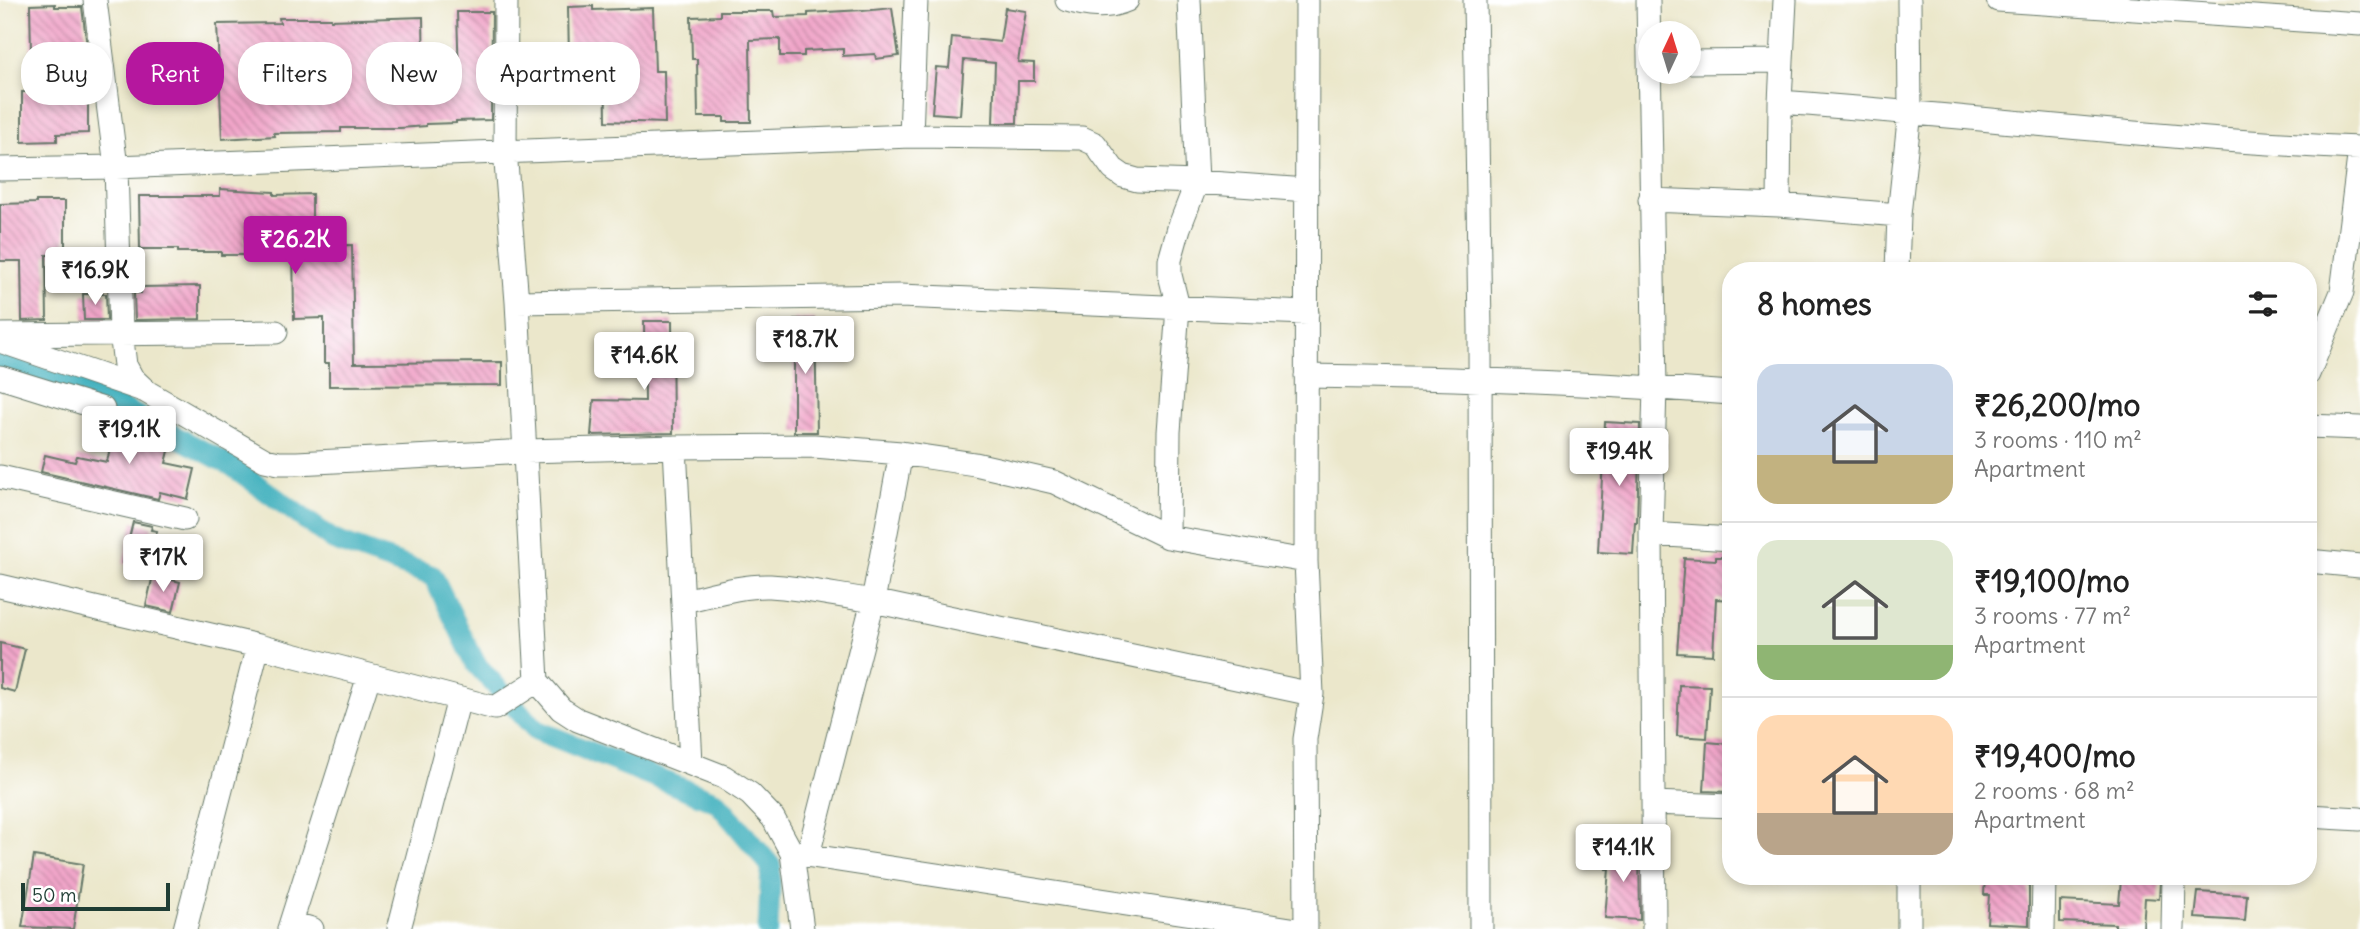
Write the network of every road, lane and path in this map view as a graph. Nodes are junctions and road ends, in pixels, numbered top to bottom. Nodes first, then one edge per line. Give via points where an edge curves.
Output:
1 (95, 0) edge
2 (506, 0) edge
3 (916, 0) edge
4 (1067, 0) edge
5 (1127, 0) edge
6 (1189, 0) edge
7 (1307, 0) edge
8 (1475, 0) edge
9 (1648, 0) edge
10 (1785, 0) edge
11 (1909, 0) edge
12 (1998, 0) edge
13 (1648, 21) edge
14 (2360, 24) edge
15 (1782, 61) junction
16 (1701, 62) edge
17 (1649, 84) edge
18 (1780, 102) junction
19 (1910, 111) junction
20 (911, 136) junction
21 (2360, 149) edge
22 (505, 150) junction
23 (116, 167) junction
24 (0, 169) edge
25 (1197, 182) junction
26 (1307, 190) junction
27 (1650, 200) junction
28 (1779, 205) junction
29 (1899, 215) junction
30 (1897, 262) edge
31 (2351, 293) edge
32 (517, 302) junction
33 (1178, 307) junction
34 (1307, 313) junction
35 (121, 332) junction
36 (276, 332) dead end
37 (0, 335) edge
38 (0, 341) edge
39 (2317, 357) edge
40 (1306, 376) junction
41 (0, 377) edge
42 (1480, 379) junction
43 (1655, 387) junction
44 (147, 392) junction
45 (1722, 392) edge
46 (103, 409) dead end
47 (2317, 426) edge
48 (2360, 428) edge
49 (675, 447) junction
50 (526, 451) junction
51 (901, 453) junction
52 (0, 477) edge
53 (185, 519) dead end
54 (1651, 534) junction
55 (1168, 537) junction
56 (1722, 538) edge
57 (1306, 561) junction
58 (2317, 562) edge
59 (2360, 566) edge
60 (0, 586) edge
61 (684, 601) junction
62 (873, 601) junction
63 (258, 646) junction
64 (369, 676) junction
65 (533, 684) junction
66 (1312, 694) junction
67 (459, 699) junction
68 (691, 763) junction
69 (1653, 803) junction
70 (1722, 806) edge
71 (2317, 817) edge
72 (2360, 819) edge
73 (800, 854) junction
74 (1909, 885) edge
75 (2044, 885) edge
76 (2174, 885) edge
77 (297, 927) edge
78 (185, 929) edge
79 (399, 929) edge
80 (802, 929) edge
81 (1291, 929) edge
82 (1306, 929) edge
83 (1481, 929) edge
84 (1654, 929) edge
85 (1909, 929) edge
86 (2043, 929) edge
87 (2173, 929) edge

1 - 23 street
2 - 22 street
3 - 20 street
4 - 5 street via 1097,6
6 - 25 street
7 - 26 street
8 - 42 street
9 - 13 street
10 - 15 street
11 - 19 street
12 - 14 street
15 - 16 street
15 - 18 street
17 - 27 street
18 - 19 street
18 - 28 street
19 - 21 street
19 - 29 street
20 - 22 street
20 - 25 street via 1082,138 1096,144 1123,176
21 - 31 street
22 - 23 street
22 - 32 street
23 - 24 street
23 - 35 street
25 - 26 street
25 - 33 street via 1170,260
26 - 34 street
27 - 28 street
27 - 43 street
28 - 29 street
29 - 30 street
31 - 39 street
32 - 33 street via 900,296
32 - 50 street
33 - 34 street
33 - 55 street via 1169,432
34 - 40 street
35 - 36 street
35 - 37 street
35 - 44 street via 125,365
38 - 44 street
40 - 42 street
40 - 57 street
41 - 46 street
42 - 43 street
42 - 83 street
43 - 45 street
43 - 54 street
44 - 50 street via 265,460 279,463
47 - 48 street
49 - 50 street
49 - 51 street via 814,446
49 - 61 street
50 - 65 street
51 - 55 street via 1054,482
51 - 62 street
52 - 53 street
54 - 56 street
54 - 69 street
55 - 57 street
57 - 66 street
58 - 59 street
60 - 63 street
61 - 62 street via 768,586
61 - 68 street
62 - 66 street
62 - 73 street
63 - 64 street
63 - 78 street
64 - 67 street
64 - 77 street
65 - 67 street via 495,708
65 - 68 street via 578,720
66 - 82 street via 1305,739
67 - 79 street
68 - 73 street via 750,794
69 - 70 street
69 - 84 street
71 - 72 street
73 - 80 street
73 - 81 street
74 - 85 street
75 - 86 street
76 - 87 street

